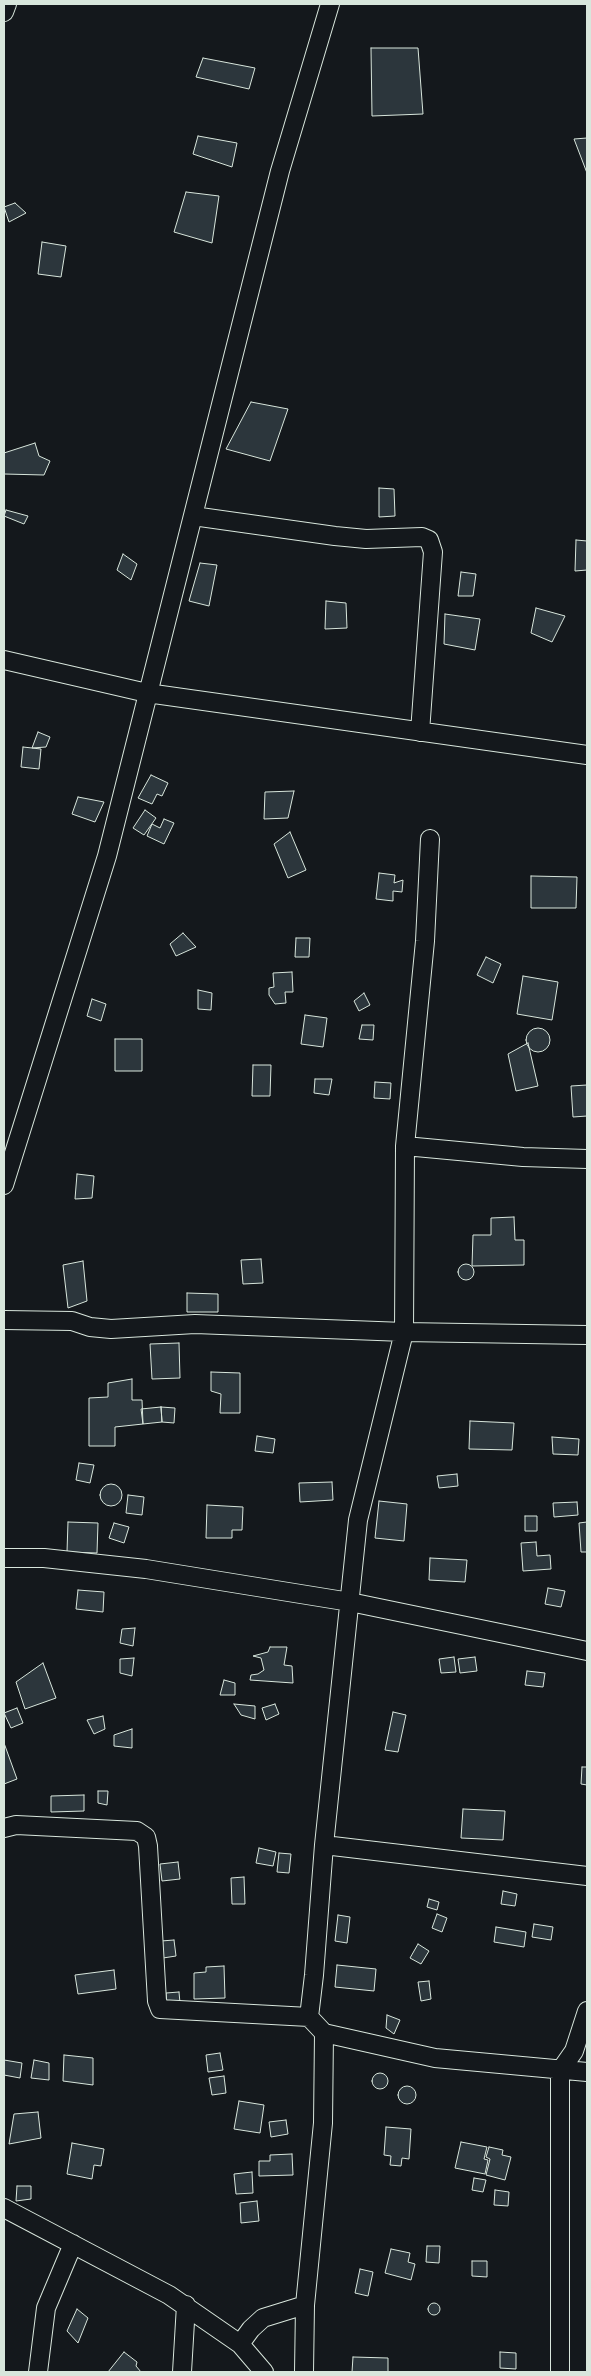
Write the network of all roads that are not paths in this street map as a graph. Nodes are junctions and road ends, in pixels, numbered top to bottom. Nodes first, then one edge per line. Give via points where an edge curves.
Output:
1 (6, 4) edge
2 (330, 4) edge
3 (4, 12) edge
4 (193, 516) junction
5 (4, 660) edge
6 (147, 693) junction
7 (420, 732) junction
8 (587, 755) edge
9 (430, 839) dead end
10 (405, 1146) junction
11 (587, 1159) edge
12 (4, 1185) edge
13 (4, 1320) edge
14 (404, 1332) junction
15 (587, 1335) edge
16 (4, 1558) edge
17 (350, 1602) junction
18 (587, 1651) edge
19 (4, 1828) edge
20 (324, 1845) junction
21 (587, 1876) edge
22 (587, 2011) edge
23 (309, 2017) junction
24 (324, 2033) junction
25 (560, 2071) junction
26 (587, 2072) edge
27 (4, 2208) edge
28 (73, 2244) junction
29 (186, 2305) junction
30 (305, 2305) junction
31 (240, 2344) junction
32 (38, 2372) edge
33 (182, 2372) edge
34 (264, 2372) edge
35 (304, 2372) edge
36 (560, 2372) edge

1 - 3 street
2 - 4 street via 280,171
4 - 6 street
4 - 7 street via 335,536 422,537 429,540 433,552
5 - 6 street
6 - 7 street
6 - 12 street via 107,856
7 - 8 street
9 - 10 street via 425,941
10 - 11 street via 523,1157
10 - 14 street
13 - 14 street via 72,1321 111,1329 195,1324
14 - 15 street
14 - 17 street via 358,1520
16 - 17 street via 44,1558 146,1568
17 - 18 street
17 - 20 street
19 - 23 street via 16,1825 137,1832 146,1837 160,2009
20 - 21 street
20 - 23 street
22 - 25 street via 574,2051
23 - 24 street
24 - 25 street via 435,2058
24 - 30 street via 323,2123
25 - 26 street
25 - 36 street
27 - 28 street
28 - 29 street
28 - 32 street via 46,2308
29 - 31 street
29 - 33 street
30 - 31 street via 263,2318
30 - 35 street
31 - 34 street

